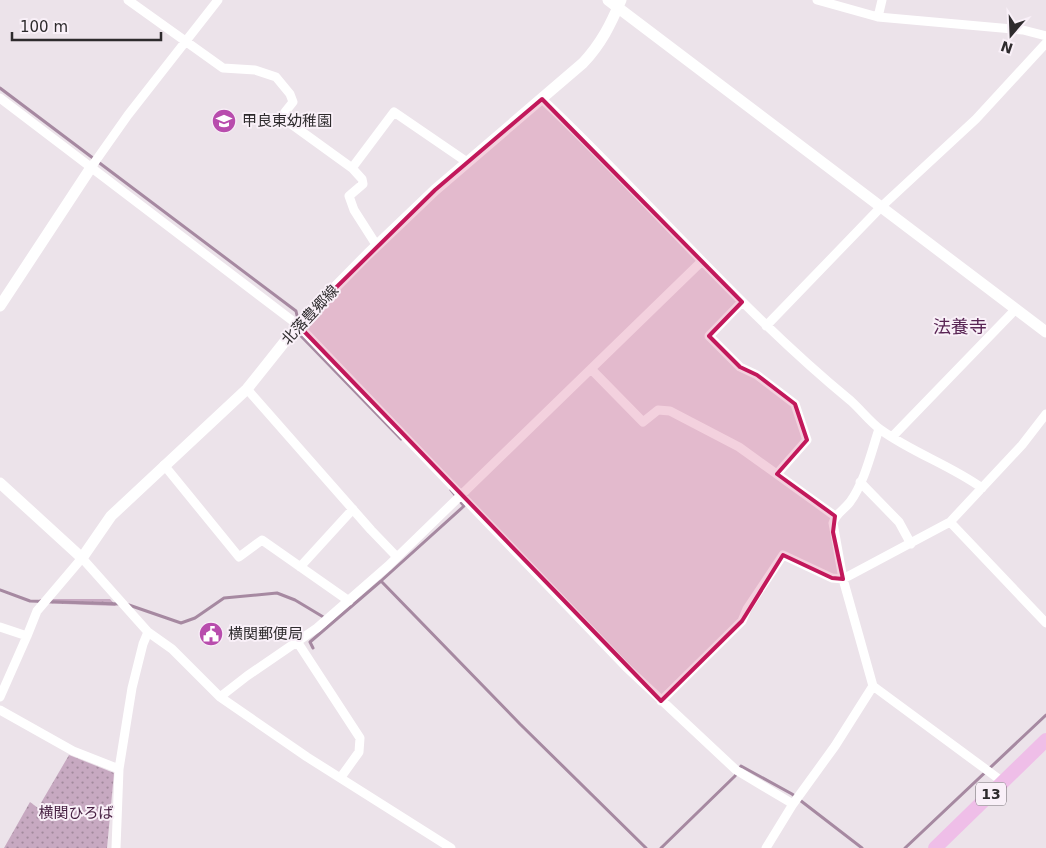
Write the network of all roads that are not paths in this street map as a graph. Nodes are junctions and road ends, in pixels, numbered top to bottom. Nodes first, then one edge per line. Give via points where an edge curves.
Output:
1 (128, 0) edge
2 (218, 0) edge
3 (608, 0) edge
4 (817, 0) edge
5 (882, 0) edge
6 (619, 4) edge
7 (878, 17) junction
8 (1046, 36) edge
9 (184, 42) junction
10 (1046, 43) edge
11 (0, 98) edge
12 (542, 99) junction
13 (467, 162) junction
14 (92, 166) junction
15 (352, 168) junction
16 (881, 207) junction
17 (377, 246) junction
18 (702, 262) junction
19 (742, 302) junction
20 (0, 306) edge
21 (1016, 310) junction
22 (298, 325) junction
23 (766, 326) junction
24 (1046, 332) edge
25 (591, 369) junction
26 (247, 389) junction
27 (1046, 414) edge
28 (879, 429) junction
29 (892, 438) junction
30 (164, 465) junction
31 (777, 474) junction
32 (860, 482) junction
33 (0, 483) edge
34 (982, 488) junction
35 (462, 495) junction
36 (352, 509) junction
37 (835, 516) junction
38 (950, 522) junction
39 (911, 544) junction
40 (397, 557) junction
41 (82, 558) junction
42 (300, 567) junction
43 (843, 579) junction
44 (349, 601) junction
45 (1046, 623) edge
46 (0, 627) edge
47 (148, 632) junction
48 (28, 636) junction
49 (298, 643) junction
50 (873, 686) junction
51 (0, 697) edge
52 (220, 698) junction
53 (661, 701) junction
54 (0, 710) edge
55 (1046, 740) edge
56 (119, 769) junction
57 (341, 777) junction
58 (1003, 782) junction
59 (793, 804) junction
60 (116, 848) edge
61 (451, 848) edge
62 (766, 848) edge
63 (935, 848) edge

1 - 9 street
2 - 9 street
3 - 6 main road
4 - 7 street
5 - 7 street
6 - 12 main road, 北落豊郷線 via 597,48
6 - 16 main road
7 - 8 street via 1023,30
9 - 14 street
9 - 15 street via 223,68 255,70 276,77 293,102 285,112 287,120
10 - 16 street via 976,119
11 - 14 street
12 - 13 main road, 北落豊郷線
12 - 18 street
13 - 15 street via 394,112
13 - 17 main road, 北落豊郷線
14 - 20 main road
14 - 22 street
15 - 17 street via 363,184 349,196
16 - 21 main road
16 - 23 street
17 - 22 main road, 北落豊郷線
18 - 19 street
18 - 25 street
19 - 23 street
19 - 31 street via 709,336 740,367 757,375 795,404 807,440
21 - 24 main road
21 - 29 street
22 - 26 main road, 北落豊郷線
22 - 35 street
23 - 28 street
25 - 31 street via 643,422 658,410 670,411 739,447
25 - 35 street
26 - 30 main road, 北落豊郷線
26 - 36 street
27 - 34 street
28 - 29 street
28 - 32 street
29 - 34 street via 950,467
30 - 41 main road, 北落豊郷線 via 112,516
30 - 42 street via 239,557 262,540
31 - 37 street
32 - 37 street via 850,502
32 - 39 street via 899,522
33 - 41 main road
34 - 38 street
35 - 40 street
35 - 53 street
36 - 40 street
36 - 42 street
37 - 43 street via 833,532
38 - 39 street
38 - 45 street
39 - 43 street
40 - 44 street
41 - 47 street
41 - 48 street via 37,612
42 - 44 street
43 - 50 street
43 - 53 street via 832,578 783,555 742,621
44 - 49 street
46 - 48 street
47 - 52 street via 172,649
47 - 56 street via 132,688
48 - 51 street
49 - 52 street
49 - 57 street via 360,738 359,752
50 - 58 street
50 - 59 street
52 - 57 street
53 - 59 street via 736,770
54 - 56 street via 73,751
55 - 58 main road, 13
56 - 60 street
57 - 61 street
58 - 63 main road, 13
59 - 62 street

